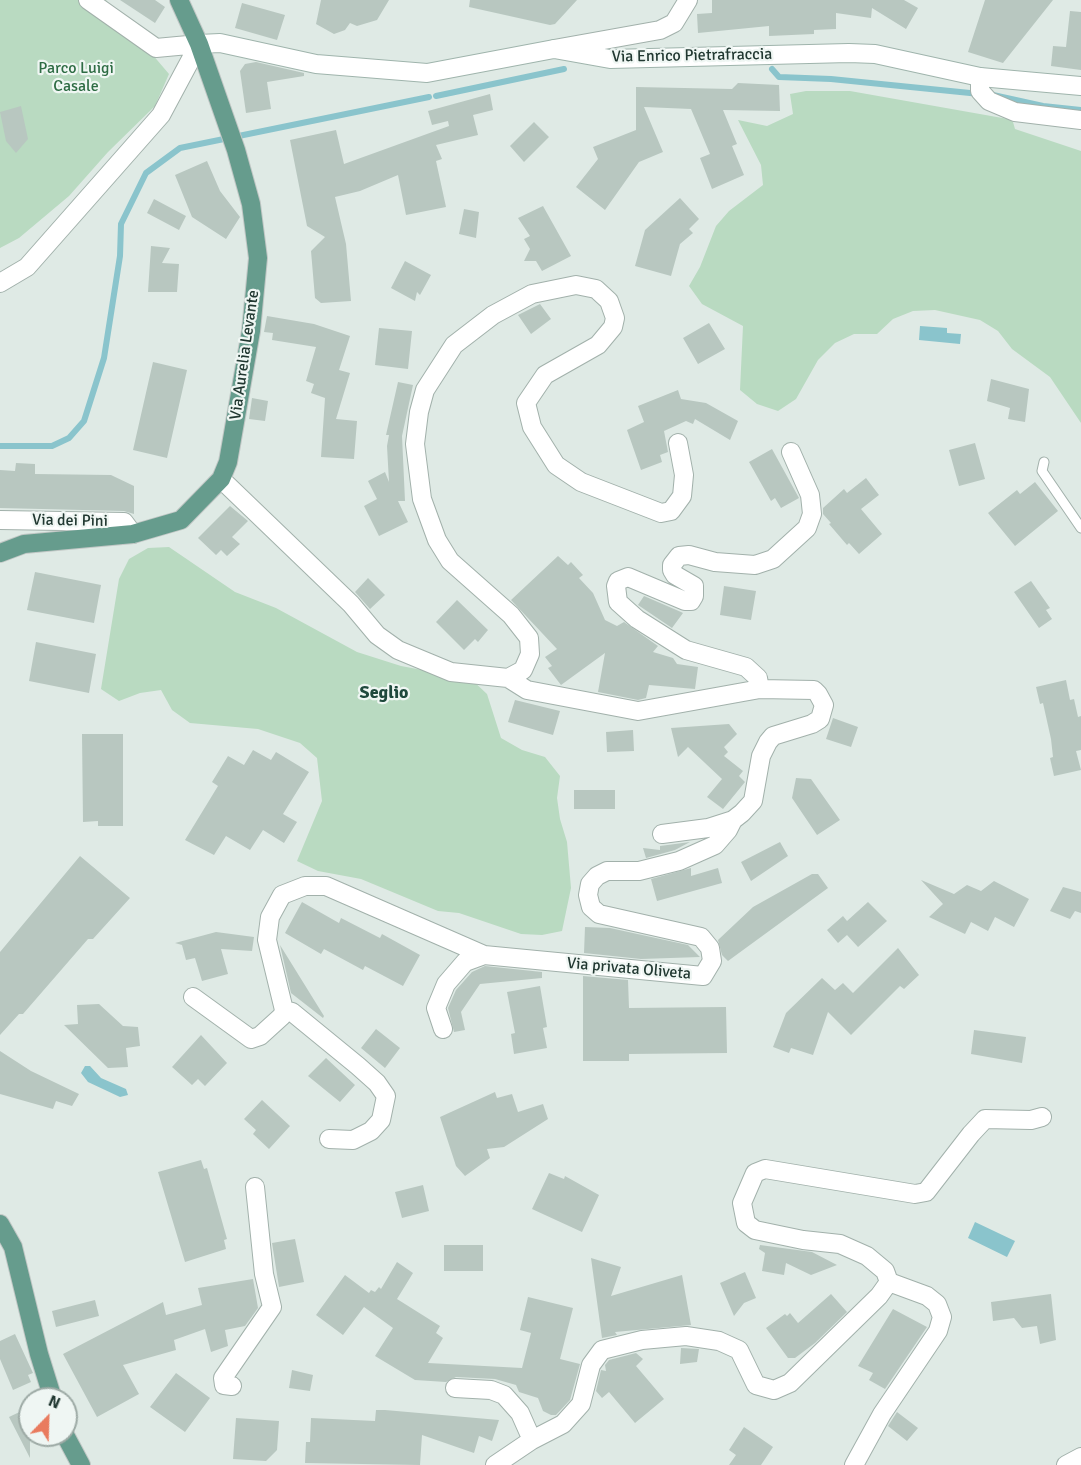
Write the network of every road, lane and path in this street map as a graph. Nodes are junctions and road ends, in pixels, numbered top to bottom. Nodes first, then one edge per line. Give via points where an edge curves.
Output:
1 (88, 0) edge
2 (178, 0) edge
3 (688, 0) edge
4 (199, 44) junction
5 (554, 49) junction
6 (980, 77) junction
7 (1081, 86) edge
8 (1081, 120) edge
9 (0, 283) edge
10 (678, 443) dead end
11 (791, 452) dead end
12 (1044, 462) dead end
13 (221, 479) junction
14 (0, 520) edge
15 (1081, 528) edge
16 (133, 534) junction
17 (0, 553) edge
18 (508, 678) junction
19 (760, 689) junction
20 (733, 820) junction
21 (662, 834) dead end
22 (484, 955) junction
23 (193, 997) dead end
24 (284, 1010) junction
25 (443, 1029) dead end
26 (1042, 1117) dead end
27 (329, 1139) dead end
28 (255, 1187) dead end
29 (1, 1227) edge
30 (889, 1282) junction
31 (232, 1386) dead end
32 (49, 1387) edge
33 (455, 1388) dead end
34 (532, 1440) junction
35 (71, 1447) edge
36 (1081, 1458) edge
37 (81, 1465) edge
38 (495, 1465) edge
39 (854, 1465) edge
40 (1066, 1465) edge

1 - 4 street, Via Enrico Pietrafraccia via 156,48
2 - 4 main road, Via Aurelia Levante
3 - 5 street via 674,23 660,30
4 - 5 street, Via Enrico Pietrafraccia via 220,44 316,64 427,74
4 - 9 street via 161,115 27,267
4 - 13 main road, Via Aurelia Levante via 251,204 258,258 249,342 228,462
5 - 6 street, Via Enrico Pietrafraccia via 610,59 849,52
6 - 7 street, Via Enrico Pietrafraccia
6 - 8 street via 980,91 990,101 1015,112
10 - 18 street via 684,475 682,496 671,511 661,513 580,482 556,465 532,427 526,403 545,375 598,345 613,327 615,318 609,301 596,289 576,285 532,294 494,315 454,345 425,390 419,412 415,444 422,499 437,540 450,561 511,615 529,638 530,654 523,670
11 - 19 street via 810,495 812,513 807,528 773,559 755,565 679,556 672,570 694,586 691,600 628,577 616,586 618,602 637,619 686,650 746,667 758,678
12 - 15 lane via 1042,471
13 - 16 main road, Via Aurelia Levante via 182,520
13 - 18 street via 351,604 377,635 398,650 451,672
14 - 16 street, Via dei Pini via 124,522
16 - 17 main road, Via Aurelia Levante via 24,544
18 - 19 street via 527,690 638,711
19 - 20 street via 814,690 821,698 824,714 812,724 773,736 761,756 753,801
20 - 21 street via 708,828
20 - 22 street, Via privata Oliveta via 715,845 679,861 639,871 607,871 590,884 591,907 599,914 701,937 710,948 712,961 703,976
22 - 24 street via 326,886 304,886 282,896 270,917 267,940
22 - 25 street via 465,962 446,984 436,1008
23 - 24 street via 251,1039 260,1036
24 - 27 street via 292,1012 358,1066 386,1096 381,1120 371,1131 352,1140
26 - 30 street via 985,1119 926,1192 915,1194 765,1168 755,1173 742,1203 746,1223 755,1230 840,1244 867,1256 885,1271
28 - 31 street via 264,1274 272,1307 223,1378 224,1385
29 - 32 main road via 13,1246
30 - 34 street via 819,1356 790,1383 774,1390 756,1384 739,1350 719,1341 686,1336 642,1340 602,1350 591,1365 581,1404 563,1424
30 - 39 street via 927,1296 937,1304 942,1317 938,1331 882,1414
33 - 34 street via 491,1390 504,1395 520,1413
34 - 38 street
35 - 37 main road
36 - 40 street

